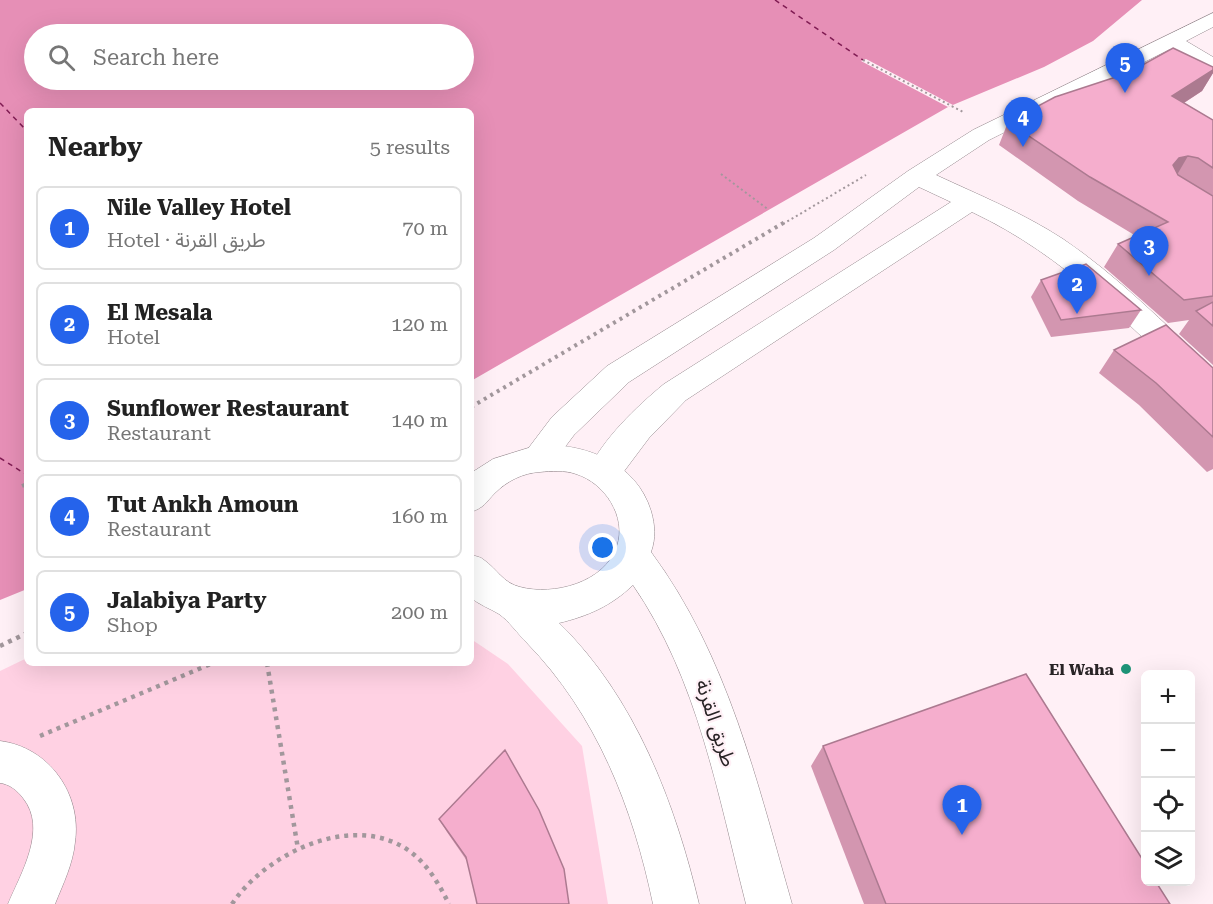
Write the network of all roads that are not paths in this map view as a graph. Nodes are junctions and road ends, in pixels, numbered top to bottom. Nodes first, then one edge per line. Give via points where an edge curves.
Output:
1 (1213, 19) edge
2 (1170, 39) junction
3 (1213, 66) edge
4 (917, 176) junction
5 (970, 201) junction
6 (824, 244) junction
7 (863, 270) junction
8 (1213, 386) edge
9 (538, 458) junction
10 (604, 472) junction
11 (474, 495) edge
12 (633, 556) junction
13 (474, 576) edge
14 (513, 603) junction
15 (16, 750) edge
16 (31, 904) edge
17 (676, 904) edge
18 (769, 904) edge

1 - 2 street
2 - 3 street
2 - 4 street via 981,135
4 - 5 street
4 - 6 street
5 - 7 street
5 - 8 street via 1037,235 1081,266
6 - 7 street
6 - 9 street via 618,374 563,426
7 - 10 street via 675,392 631,435
9 - 10 street via 561,457
9 - 11 street via 502,469
10 - 12 street via 623,488 634,509 638,532
12 - 14 street via 605,589 585,601 537,608
12 - 18 street, طريق القرنة via 676,620 693,657 729,763
13 - 14 street via 494,594
14 - 17 street via 560,650 602,707 637,775 665,855
15 - 16 street via 7,763 29,773 45,790 54,812 55,840 47,872

